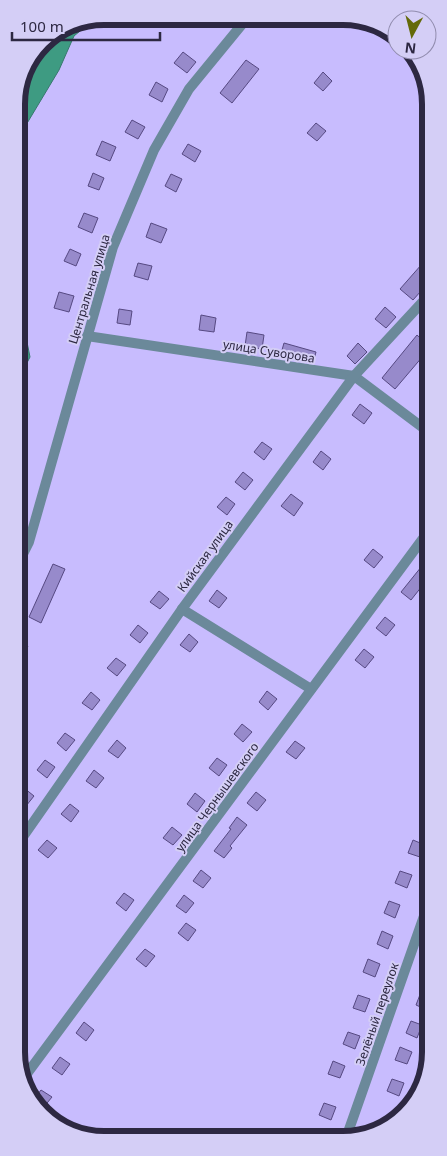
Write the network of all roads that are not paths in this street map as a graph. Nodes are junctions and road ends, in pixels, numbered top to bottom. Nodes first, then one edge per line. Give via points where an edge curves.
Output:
1 (241, 25) edge
2 (422, 303) edge
3 (87, 336) junction
4 (354, 376) junction
5 (422, 427) edge
6 (422, 539) edge
7 (25, 550) edge
8 (182, 609) junction
9 (311, 689) junction
10 (25, 834) edge
11 (422, 924) edge
12 (28, 1072) edge
13 (349, 1130) edge

1 - 3 street, Центральная улица via 189,89 154,150 113,248
2 - 4 street, Кийская улица
3 - 4 street, улица Суворова
3 - 7 street, Центральная улица
4 - 5 street, улица Суворова
4 - 8 street, Кийская улица
6 - 9 street, улица Чернышевского
8 - 9 street
8 - 10 street, Кийская улица
9 - 12 street, улица Чернышевского
11 - 13 street, Зелёный переулок

